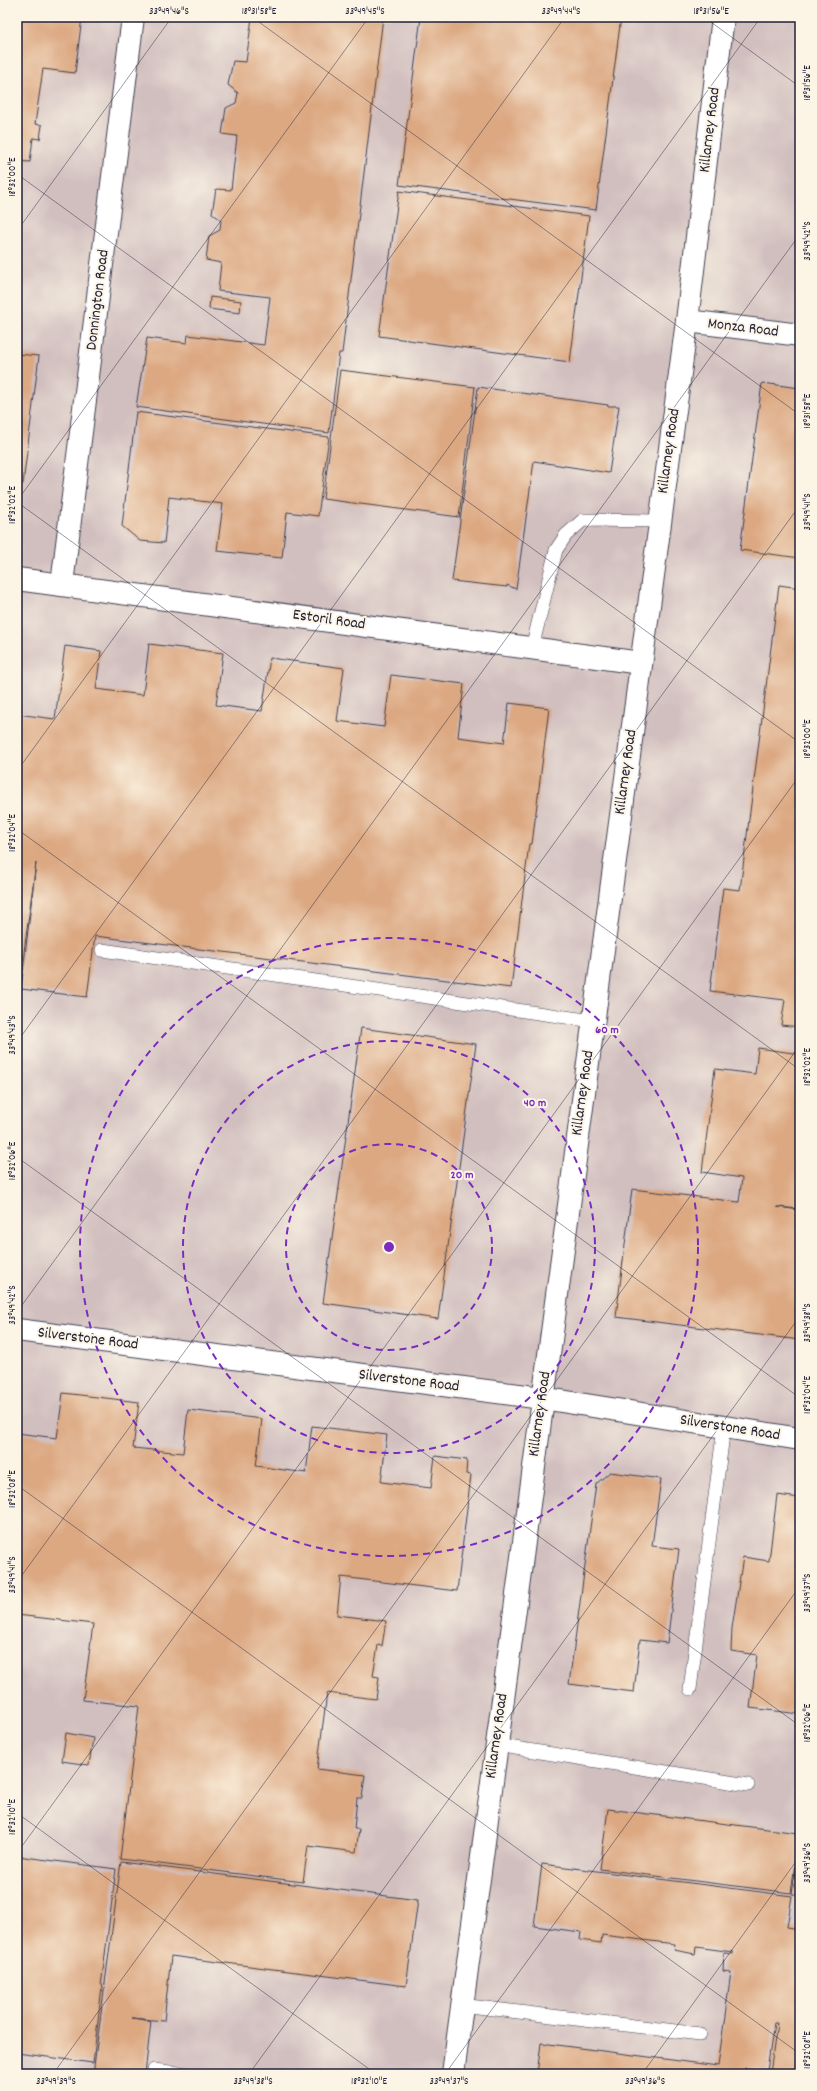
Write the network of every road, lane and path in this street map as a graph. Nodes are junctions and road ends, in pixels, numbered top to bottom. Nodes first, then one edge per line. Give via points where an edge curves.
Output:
1 (133, 17) edge
2 (723, 17) edge
3 (687, 321) junction
4 (800, 335) edge
5 (660, 521) junction
6 (17, 579) edge
7 (62, 584) junction
8 (532, 648) junction
9 (641, 663) junction
10 (102, 950) dead end
11 (593, 1021) junction
12 (17, 1330) edge
13 (542, 1398) junction
14 (724, 1427) junction
15 (800, 1439) edge
16 (690, 1688) dead end
17 (496, 1745) junction
18 (748, 1785) dead end
19 (461, 2005) junction
20 (700, 2034) dead end
21 (154, 2070) dead end
22 (186, 2074) edge
23 (453, 2074) edge

1 - 7 street, Donnington Road
2 - 3 street, Killarney Road
3 - 4 street, Monza Road
3 - 5 street, Killarney Road
5 - 8 lane via 583,520 575,526 556,550
5 - 9 street, Killarney Road
6 - 7 street, Estoril Road
7 - 8 street, Estoril Road
8 - 9 street, Estoril Road
9 - 11 street, Killarney Road
10 - 11 lane
11 - 13 street, Killarney Road
12 - 13 street, Silverstone Road
13 - 14 street, Silverstone Road
13 - 17 street, Killarney Road
14 - 15 street, Silverstone Road
14 - 16 lane
17 - 18 lane
17 - 19 street, Killarney Road
19 - 20 lane
19 - 23 street, Killarney Road
21 - 22 lane

